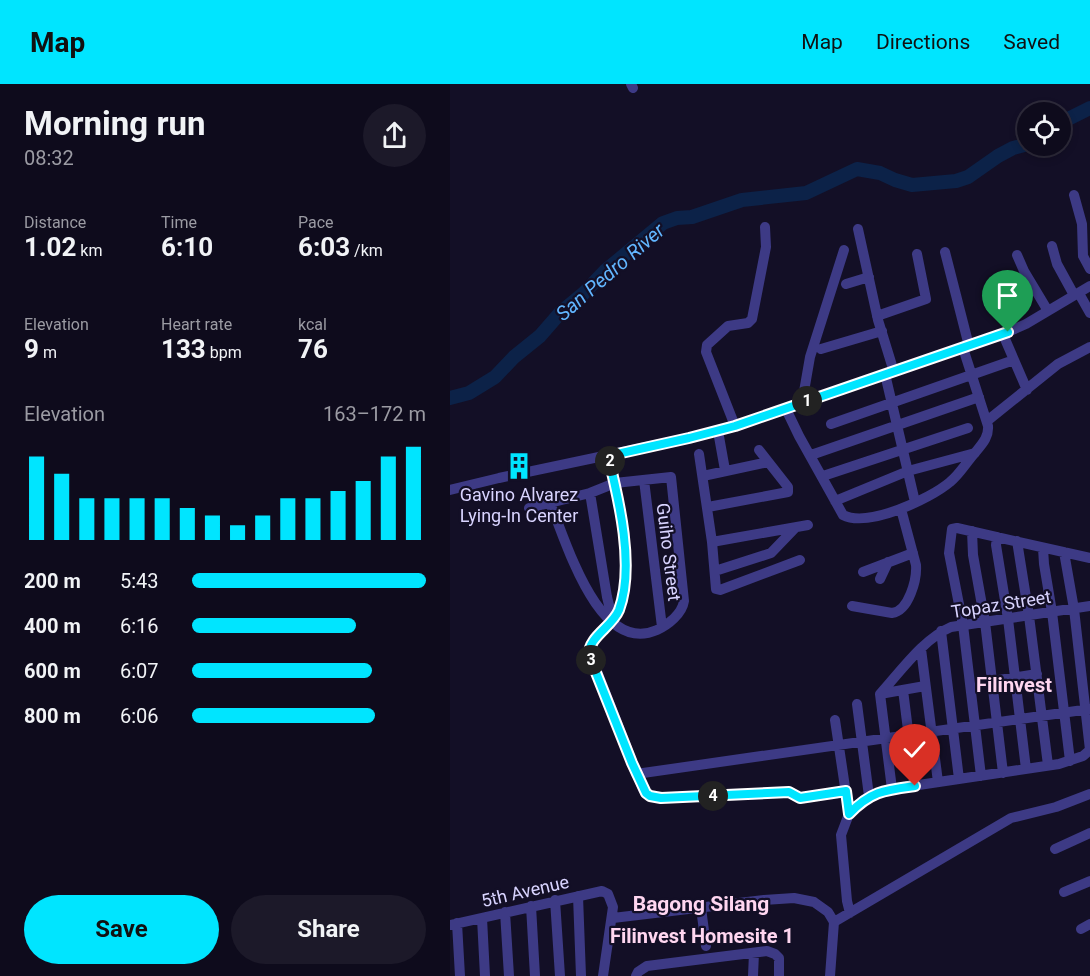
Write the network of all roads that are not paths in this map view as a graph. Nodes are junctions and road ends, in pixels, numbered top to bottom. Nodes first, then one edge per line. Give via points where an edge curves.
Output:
1 (1074, 195) dead end
2 (765, 227) dead end
3 (858, 229) dead end
4 (1052, 246) dead end
5 (844, 250) dead end
6 (945, 252) dead end
7 (917, 254) dead end
8 (1017, 255) dead end
9 (1090, 269) edge
10 (868, 277) junction
11 (846, 284) dead end
12 (1090, 286) edge
13 (1078, 296) junction
14 (1048, 311) junction
15 (1090, 313) edge
16 (877, 316) junction
17 (882, 331) junction
18 (1005, 339) dead end
19 (966, 347) junction
20 (1090, 347) edge
21 (821, 350) dead end
22 (1014, 360) junction
23 (889, 373) junction
24 (972, 375) junction
25 (1027, 390) junction
26 (979, 397) junction
27 (892, 402) junction
28 (802, 404) junction
29 (786, 409) junction
30 (987, 422) junction
31 (831, 424) dead end
32 (898, 425) junction
33 (735, 426) junction
34 (968, 428) dead end
35 (718, 430) junction
36 (903, 449) junction
37 (759, 450) dead end
38 (975, 453) junction
39 (699, 454) dead end
40 (811, 455) junction
41 (608, 456) junction
42 (768, 462) junction
43 (725, 470) junction
44 (908, 471) junction
45 (703, 476) junction
46 (823, 476) junction
47 (644, 480) junction
48 (615, 483) junction
49 (450, 490) edge
50 (590, 493) junction
51 (835, 501) junction
52 (915, 502) junction
53 (550, 503) junction
54 (708, 507) junction
55 (529, 508) dead end
56 (901, 509) junction
57 (808, 525) dead end
58 (796, 527) junction
59 (972, 531) junction
60 (997, 537) junction
61 (1017, 541) junction
62 (712, 542) junction
63 (1043, 548) junction
64 (1064, 552) junction
65 (913, 554) junction
66 (1090, 559) edge
67 (800, 560) dead end
68 (888, 562) junction
69 (715, 571) junction
70 (863, 572) dead end
71 (880, 579) dead end
72 (852, 606) dead end
73 (1090, 606) edge
74 (1074, 609) junction
75 (1052, 612) junction
76 (1029, 615) junction
77 (1008, 619) junction
78 (614, 620) junction
79 (985, 622) junction
80 (963, 625) junction
81 (662, 627) junction
82 (941, 631) junction
83 (921, 650) junction
84 (1036, 674) junction
85 (1015, 677) junction
86 (992, 681) junction
87 (970, 684) junction
88 (925, 686) junction
89 (948, 686) junction
90 (903, 690) junction
91 (880, 694) junction
92 (857, 704) dead end
93 (1088, 710) edge
94 (1064, 712) junction
95 (1042, 715) junction
96 (1019, 719) junction
97 (835, 720) dead end
98 (997, 722) junction
99 (974, 725) junction
100 (953, 729) junction
101 (932, 732) junction
102 (909, 736) junction
103 (885, 738) junction
104 (862, 742) junction
105 (839, 745) junction
106 (1090, 750) edge
107 (1070, 761) junction
108 (1048, 765) junction
109 (1026, 769) junction
110 (1002, 773) junction
111 (636, 774) junction
112 (981, 776) junction
113 (959, 779) junction
114 (938, 782) junction
115 (915, 786) junction
116 (892, 789) junction
117 (846, 791) junction
118 (1090, 794) edge
119 (869, 796) junction
120 (849, 814) junction
121 (1090, 833) edge
122 (1055, 849) dead end
123 (1090, 881) edge
124 (1064, 892) dead end
125 (578, 896) junction
126 (555, 900) junction
127 (847, 901) junction
128 (531, 906) junction
129 (701, 908) junction
130 (505, 912) junction
131 (828, 912) junction
132 (850, 913) junction
133 (482, 918) junction
134 (613, 918) junction
135 (834, 922) junction
136 (454, 924) edge
137 (706, 946) junction
138 (754, 953) junction
139 (720, 957) junction
140 (696, 959) junction
141 (460, 976) edge
142 (485, 976) edge
143 (509, 976) edge
144 (535, 976) edge
145 (560, 976) edge
146 (581, 976) edge
147 (603, 976) edge
148 (636, 976) edge
149 (753, 976) edge
150 (779, 976) edge
151 (830, 976) edge

1 - 9 street via 1082,224 1084,260
2 - 33 street via 766,247 752,320 728,326 707,345 706,352
3 - 10 street
4 - 13 street via 1057,264
5 - 28 street via 810,357
6 - 19 street
7 - 16 street via 926,299
8 - 14 street
10 - 11 street
10 - 16 street
12 - 13 street
13 - 14 street
13 - 15 street
14 - 19 street via 1026,324
16 - 17 street
17 - 21 street
17 - 23 street
18 - 22 street
19 - 23 street
19 - 24 street
20 - 25 street via 1058,364
22 - 24 street
22 - 25 street
23 - 27 street
23 - 28 street
24 - 26 street
24 - 27 street
25 - 30 street
26 - 30 street
26 - 32 street
27 - 31 street
27 - 32 street
28 - 29 street
29 - 33 street
29 - 40 street
30 - 38 street via 989,430
32 - 36 street
32 - 40 street
33 - 35 street
34 - 36 street
35 - 41 street
35 - 43 street
36 - 44 street
36 - 46 street
37 - 42 street
38 - 44 street
38 - 52 street via 950,482
39 - 45 street
40 - 46 street
41 - 48 street
41 - 49 street
42 - 43 street
42 - 54 street via 788,492
43 - 45 street
44 - 51 street
44 - 52 street
45 - 54 street
46 - 51 street
47 - 48 street
47 - 81 street, Guiho Street
47 - 81 street via 671,477 684,601 683,608
48 - 50 street
48 - 78 street via 623,523 625,581
50 - 53 street
50 - 78 street
51 - 56 street via 840,512 850,518
52 - 56 street
53 - 55 street
53 - 78 street via 591,598 602,614
54 - 62 street
56 - 65 street
57 - 58 street
58 - 62 street
58 - 69 street via 771,554
59 - 60 street
59 - 79 street
59 - 80 street via 952,529 950,553
60 - 61 street
60 - 77 street
61 - 63 street
61 - 76 street
62 - 69 street
63 - 64 street
63 - 75 street
64 - 66 street
64 - 74 street
65 - 68 street
65 - 72 street via 916,573 900,611
67 - 69 street via 720,590 715,587
68 - 70 street
68 - 71 street
73 - 74 street, Topaz Street
74 - 75 street, Topaz Street
74 - 93 street
75 - 76 street, Topaz Street
75 - 94 street
76 - 77 street, Topaz Street
76 - 84 street
77 - 79 street, Topaz Street
77 - 85 street
78 - 81 street via 632,633 648,633
78 - 111 street via 592,643 589,655
79 - 80 street, Topaz Street
79 - 86 street
80 - 82 street, Topaz Street
80 - 87 street
82 - 83 street, Topaz Street
82 - 89 street
83 - 88 street
83 - 91 street, Topaz Street
84 - 85 street
84 - 95 street
85 - 86 street
85 - 96 street
86 - 98 street
87 - 89 street
87 - 99 street
88 - 90 street
88 - 101 street
89 - 100 street
90 - 91 street
90 - 102 street
91 - 103 street
92 - 104 street
93 - 94 street
93 - 106 street
94 - 95 street
94 - 107 street
95 - 96 street
95 - 108 street
96 - 98 street
96 - 109 street
97 - 105 street
98 - 99 street
98 - 110 street
99 - 100 street
99 - 112 street
100 - 101 street
100 - 113 street
101 - 102 street
101 - 114 street
102 - 103 street
102 - 115 street
103 - 104 street
103 - 116 street
104 - 105 street
104 - 119 street
105 - 111 street
105 - 117 street
106 - 107 street
107 - 108 street
108 - 109 street
109 - 110 street
110 - 112 street
111 - 117 street via 642,789 661,798 789,792 800,798
112 - 113 street
113 - 114 street
114 - 115 street
115 - 116 street
116 - 119 street
117 - 120 street
118 - 132 street via 1011,818
119 - 120 street
120 - 127 street via 841,835
121 - 122 street
123 - 124 street
125 - 126 street, 5th Avenue
125 - 134 street, 5th Avenue via 602,891 608,894
125 - 146 street
126 - 128 street, 5th Avenue
126 - 145 street
127 - 131 street
127 - 132 street
128 - 130 street, 5th Avenue
128 - 144 street
129 - 131 street via 794,898 814,902
129 - 134 street
129 - 137 street
130 - 133 street, 5th Avenue
130 - 143 street
131 - 135 street
132 - 135 street
133 - 136 street, 5th Avenue
133 - 142 street
134 - 147 street
135 - 151 street
136 - 141 street
137 - 139 street via 714,948
137 - 140 street
138 - 139 street
138 - 149 street
138 - 150 street via 775,954 779,958
139 - 140 street
140 - 148 street via 647,966

